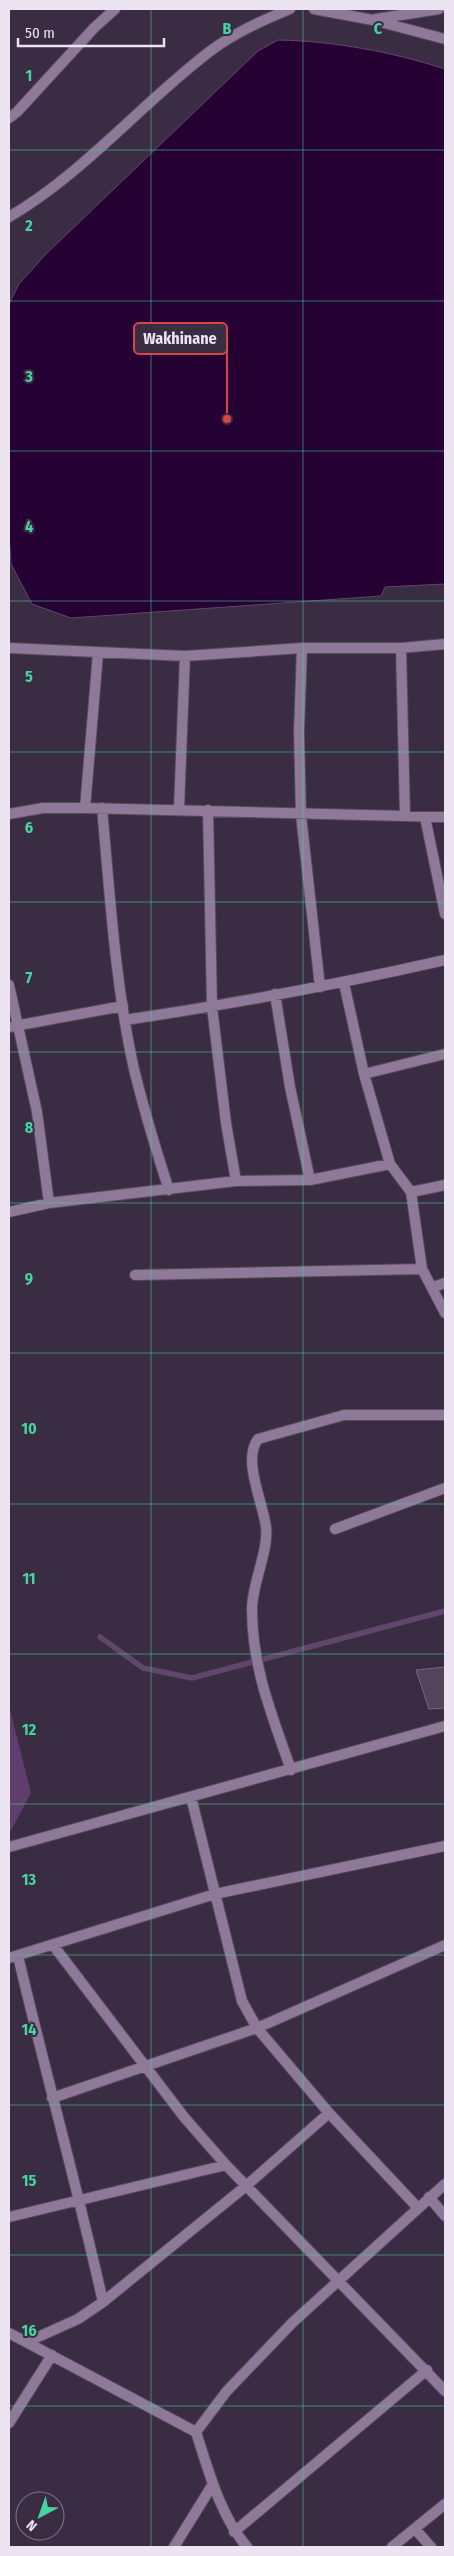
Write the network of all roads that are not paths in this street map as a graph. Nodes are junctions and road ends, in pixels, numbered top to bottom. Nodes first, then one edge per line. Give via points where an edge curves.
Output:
1 (115, 9) edge
2 (290, 9) edge
3 (314, 9) edge
4 (439, 9) edge
5 (373, 20) junction
6 (445, 39) edge
7 (9, 118) edge
8 (9, 216) edge
9 (445, 644) edge
10 (9, 648) edge
11 (302, 648) junction
12 (401, 648) junction
13 (98, 653) junction
14 (185, 656) junction
15 (85, 808) junction
16 (102, 808) junction
17 (179, 809) junction
18 (208, 810) junction
19 (9, 814) edge
20 (301, 815) junction
21 (405, 816) junction
22 (425, 817) junction
23 (445, 817) edge
24 (445, 914) edge
25 (445, 960) edge
26 (344, 982) junction
27 (9, 985) edge
28 (320, 987) junction
29 (275, 994) junction
30 (123, 1006) junction
31 (212, 1007) junction
32 (125, 1020) junction
33 (14, 1026) edge
34 (445, 1054) edge
35 (364, 1074) junction
36 (390, 1164) junction
37 (310, 1180) junction
38 (236, 1181) junction
39 (445, 1186) edge
40 (169, 1190) junction
41 (411, 1192) junction
42 (49, 1203) junction
43 (9, 1212) edge
44 (422, 1269) junction
45 (135, 1275) dead end
46 (445, 1283) edge
47 (433, 1287) junction
48 (445, 1313) edge
49 (445, 1415) edge
50 (445, 1488) edge
51 (335, 1529) dead end
52 (445, 1726) edge
53 (291, 1770) junction
54 (191, 1797) junction
55 (445, 1846) edge
56 (9, 1847) edge
57 (215, 1894) junction
58 (53, 1945) junction
59 (445, 1945) edge
60 (13, 1957) edge
61 (257, 2028) junction
62 (146, 2066) junction
63 (52, 2098) junction
64 (329, 2113) junction
65 (226, 2165) junction
66 (445, 2184) edge
67 (246, 2186) junction
68 (429, 2197) junction
69 (80, 2200) junction
70 (418, 2208) junction
71 (445, 2216) edge
72 (9, 2217) edge
73 (339, 2280) junction
74 (103, 2302) junction
75 (9, 2333) edge
76 (27, 2342) junction
77 (52, 2355) junction
78 (427, 2370) junction
79 (445, 2391) edge
80 (12, 2412) edge
81 (9, 2423) edge
82 (196, 2432) junction
83 (213, 2484) junction
84 (445, 2504) edge
85 (415, 2529) junction
86 (234, 2532) junction
87 (174, 2547) edge
88 (247, 2547) edge
89 (392, 2547) edge
90 (431, 2547) edge

1 - 7 street
2 - 8 street via 246,28 209,52 77,166
3 - 5 street
4 - 5 street
5 - 6 street
9 - 12 street
10 - 13 street
11 - 12 street
11 - 14 street
11 - 20 street
12 - 21 street
13 - 14 street
13 - 15 street
14 - 17 street
15 - 16 street
15 - 19 street via 43,808
16 - 17 street
16 - 30 street
17 - 18 street
18 - 20 street
18 - 31 street
20 - 21 street
20 - 28 street
21 - 22 street
22 - 23 street
22 - 24 street
25 - 26 street
26 - 28 street
26 - 35 street
27 - 33 street
28 - 29 street
29 - 31 street
29 - 37 street
30 - 32 street
30 - 33 street
31 - 32 street
31 - 38 street
32 - 40 street via 148,1125
33 - 42 street via 37,1112
34 - 35 street
35 - 36 street
36 - 37 street
36 - 41 street
37 - 38 street
38 - 40 street
39 - 41 street
40 - 42 street
41 - 44 street
42 - 43 street
44 - 45 street
44 - 47 street
46 - 47 street
47 - 48 street
49 - 53 street via 344,1415 258,1439 253,1445 252,1464 267,1528 252,1607 256,1661
50 - 51 street
52 - 53 street
53 - 54 street
54 - 56 street
54 - 57 street
55 - 57 street
57 - 58 street
57 - 61 street via 242,2001
58 - 60 street
58 - 62 street
59 - 61 street
60 - 63 street
61 - 62 street
61 - 64 street
62 - 63 street
62 - 65 street
63 - 69 street
64 - 67 street
64 - 70 street
65 - 67 street
65 - 69 street
66 - 68 street
67 - 73 street
67 - 74 street
68 - 70 street
68 - 71 street
69 - 72 street
69 - 74 street
70 - 73 street
73 - 78 street
73 - 82 street via 272,2342 226,2392
74 - 76 street via 78,2319
75 - 76 street
76 - 77 street
77 - 80 street
77 - 82 street
78 - 79 street
78 - 86 street
80 - 81 street
82 - 83 street
83 - 86 street
83 - 87 street
84 - 85 street
85 - 89 street
85 - 90 street
86 - 88 street

